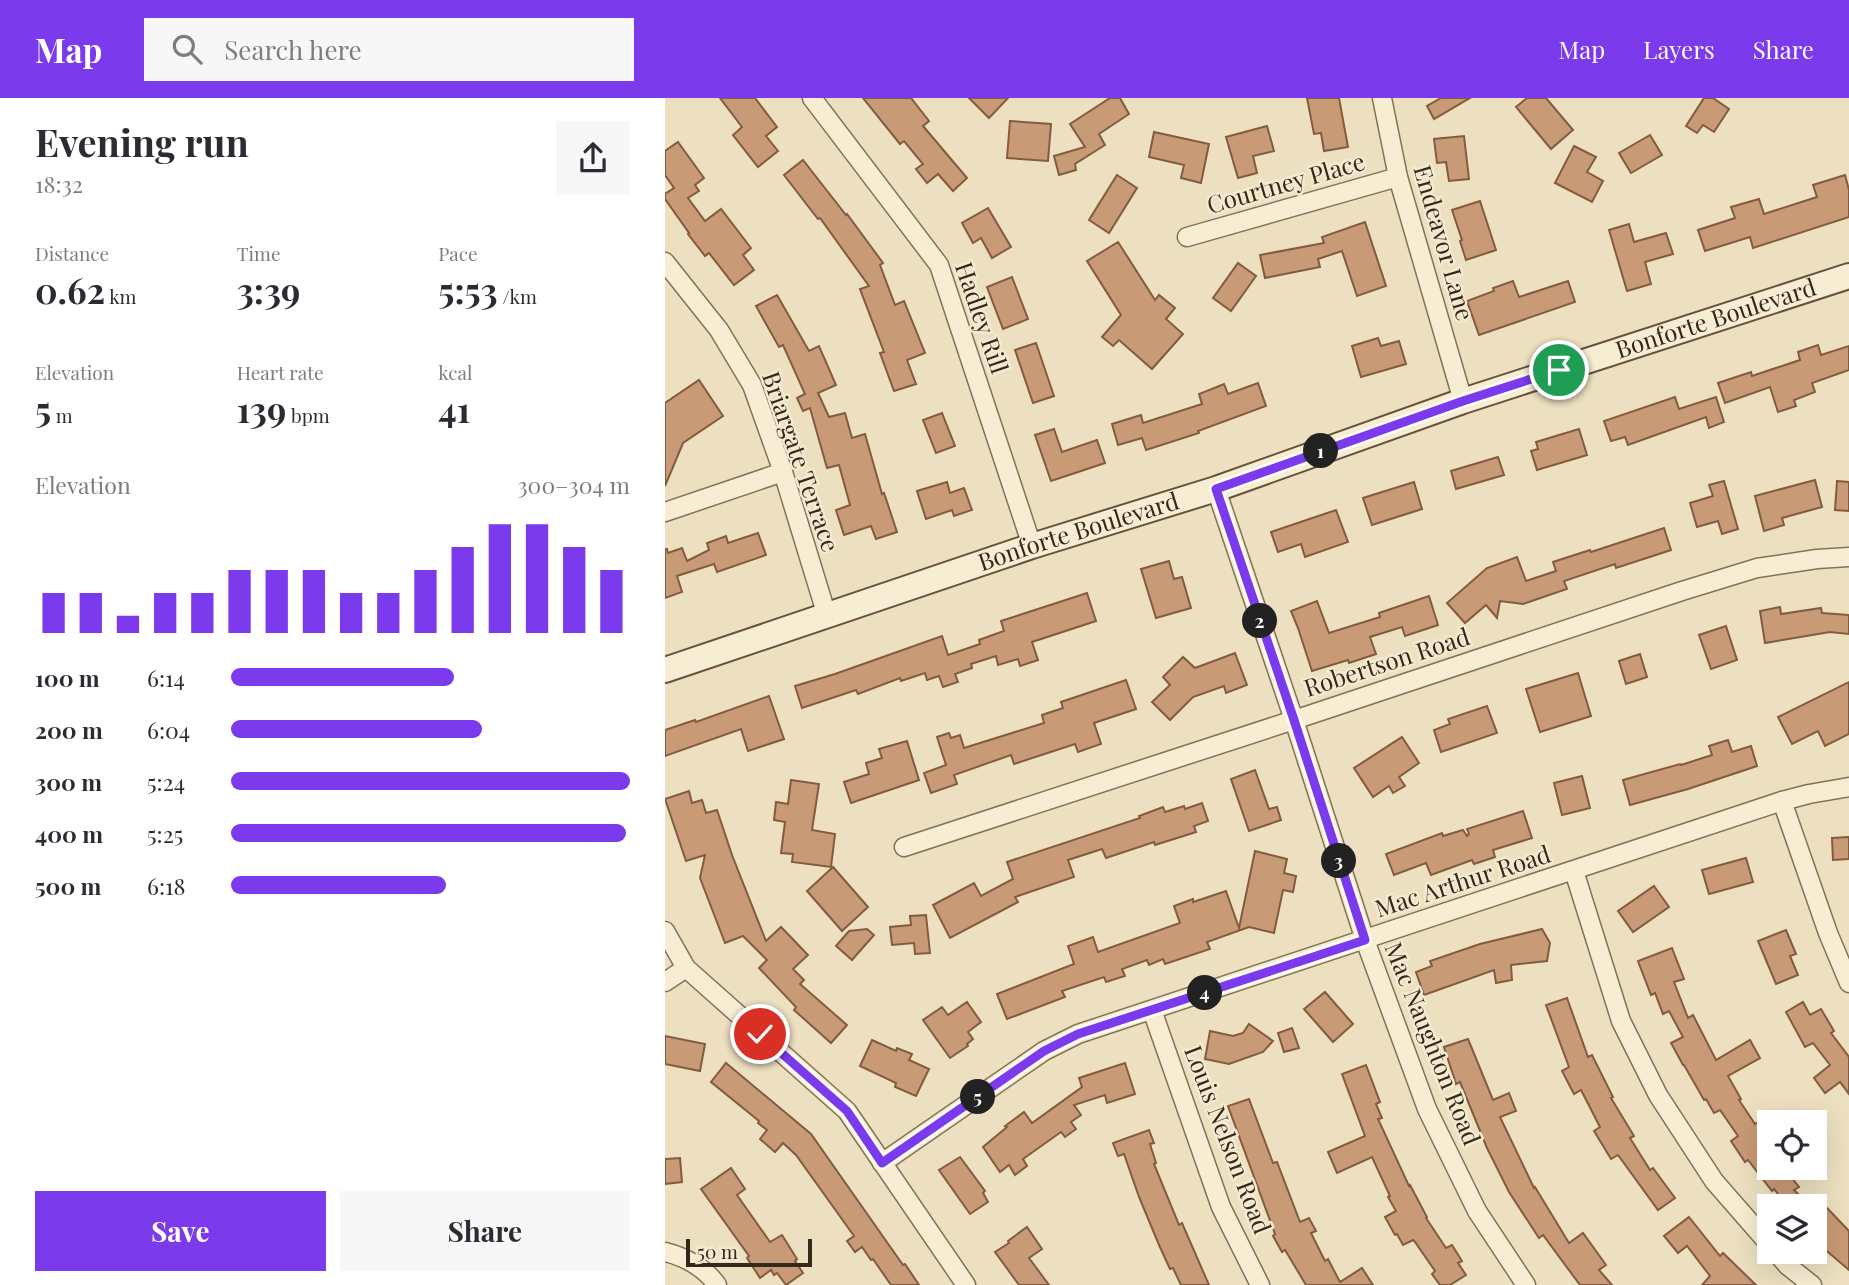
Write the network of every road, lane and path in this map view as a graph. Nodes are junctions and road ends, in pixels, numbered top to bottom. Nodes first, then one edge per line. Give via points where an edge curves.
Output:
1 (812, 98) edge
2 (1381, 98) edge
3 (1398, 177) junction
4 (1187, 237) dead end
5 (665, 262) edge
6 (1849, 276) edge
7 (1463, 401) junction
8 (783, 472) junction
9 (1216, 489) junction
10 (665, 512) edge
11 (1032, 546) junction
12 (1849, 557) edge
13 (827, 617) junction
14 (665, 670) edge
15 (1294, 720) junction
16 (1849, 787) edge
17 (1782, 801) junction
18 (904, 847) dead end
19 (1574, 871) junction
20 (665, 931) edge
21 (1365, 940) junction
22 (686, 968) junction
23 (665, 982) edge
24 (1849, 983) edge
25 (1152, 1010) junction
26 (882, 1163) junction
27 (1757, 1230) edge
28 (665, 1252) edge
29 (1786, 1264) edge
30 (717, 1285) edge
31 (965, 1285) edge
32 (1260, 1285) edge
33 (1526, 1285) edge
34 (1812, 1285) edge

1 - 11 street, Hadley Rill via 939,265
2 - 3 street, Endeavor Lane
3 - 4 street, Courtney Place
3 - 7 street, Endeavor Lane
5 - 8 street, Briargate Terrace via 719,330 752,385
6 - 7 main road, Bonforte Boulevard
7 - 9 main road, Bonforte Boulevard
8 - 10 street
8 - 13 street, Briargate Terrace
9 - 11 main road, Bonforte Boulevard
9 - 15 street, Mac Naughton Road
11 - 13 main road, Bonforte Boulevard
12 - 15 street, Robertson Road via 1757,568
13 - 14 main road, Bonforte Boulevard
15 - 18 street, Robertson Road
15 - 21 street, Mac Naughton Road
16 - 17 street, Mac Arthur Road
17 - 19 street, Mac Arthur Road
17 - 24 street
19 - 21 street, Mac Arthur Road
19 - 27 street via 1621,1021 1658,1095 1714,1181
20 - 22 street
21 - 25 street, Mac Arthur Road
21 - 33 street, Mac Naughton Road via 1427,1109 1476,1211
22 - 23 street
22 - 26 street via 847,1111
25 - 26 street, Mac Arthur Road via 1078,1034 1044,1051
25 - 32 street, Louis Nelson Road via 1221,1207
26 - 31 street
28 - 30 street via 685,1258
29 - 34 street

